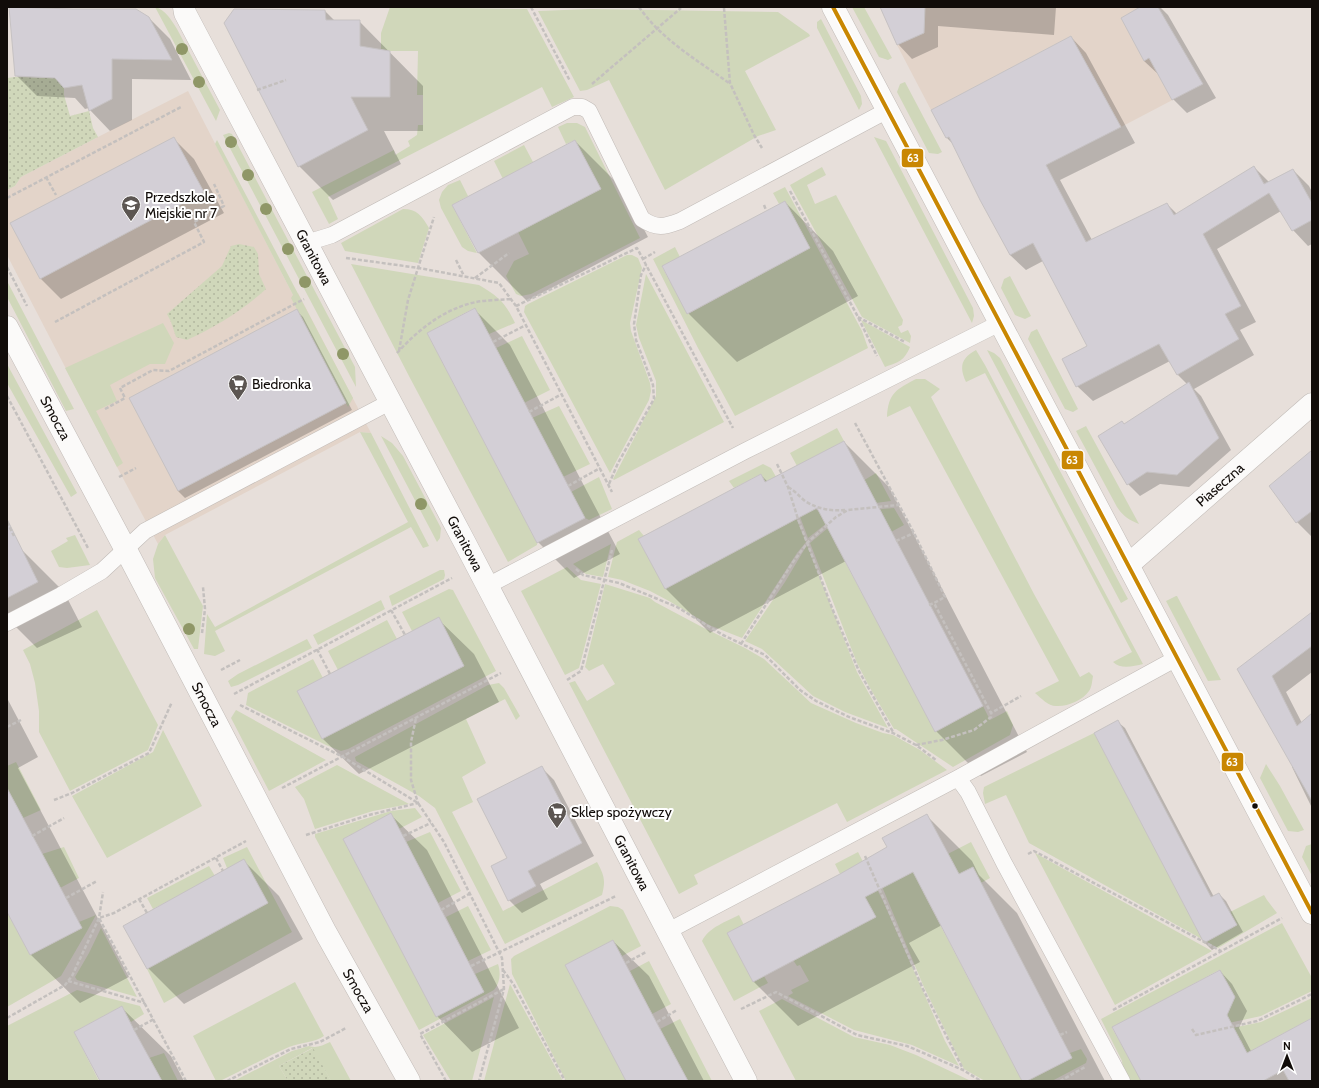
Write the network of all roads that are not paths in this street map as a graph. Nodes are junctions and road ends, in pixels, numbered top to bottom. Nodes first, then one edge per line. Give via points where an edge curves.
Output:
1 (184, 7) edge
2 (833, 7) edge
3 (888, 110) junction
4 (306, 242) junction
5 (1000, 323) junction
6 (7, 327) edge
7 (390, 402) junction
8 (1312, 404) edge
9 (126, 550) junction
10 (1128, 565) junction
11 (487, 586) junction
12 (7, 623) edge
13 (1177, 658) junction
14 (958, 778) junction
15 (1310, 908) edge
16 (668, 931) junction
17 (408, 1081) edge
18 (746, 1081) edge
19 (1122, 1081) edge

1 - 4 street, Granitowa
2 - 3 street
3 - 4 lane via 680,221 658,227 642,219 589,111 582,107 573,107 332,235
3 - 5 street
4 - 7 street, Granitowa
5 - 10 street
5 - 11 lane via 745,451
6 - 9 street, Smocza
7 - 9 lane via 145,531
7 - 11 street, Granitowa
8 - 10 street, Piaseczna
9 - 12 lane via 102,571
9 - 17 street, Smocza via 326,933
10 - 13 street
11 - 16 street, Granitowa
13 - 14 lane
13 - 15 street
14 - 16 lane
14 - 19 lane via 968,792
16 - 18 street, Granitowa

